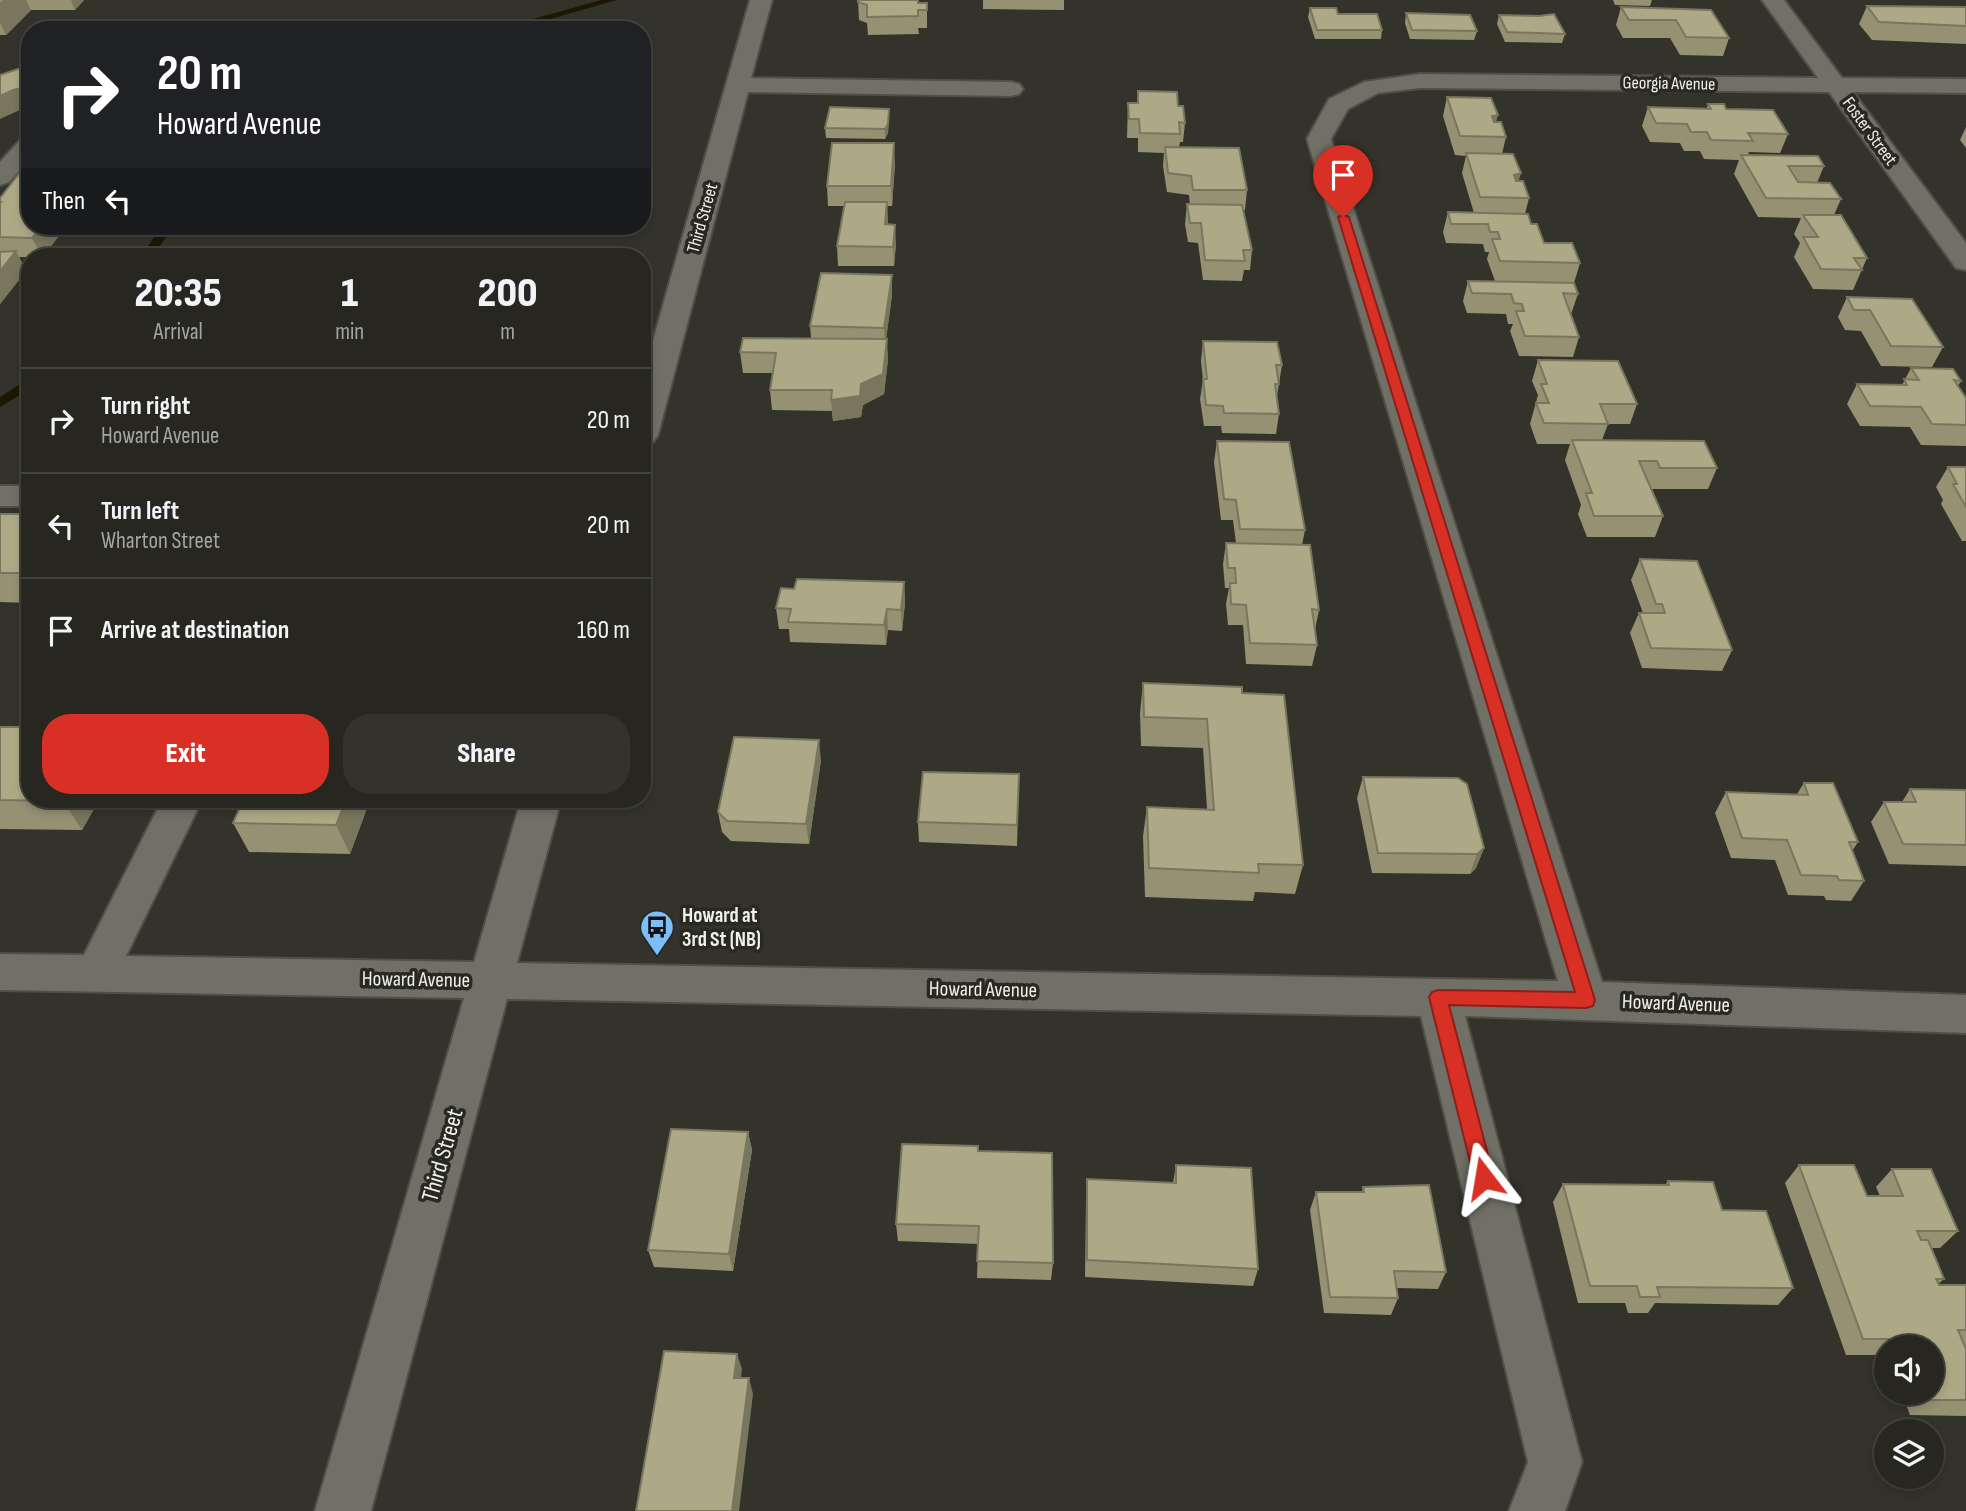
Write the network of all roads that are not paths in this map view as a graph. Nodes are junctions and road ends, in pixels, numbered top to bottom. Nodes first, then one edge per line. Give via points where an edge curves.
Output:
1 (761, 0) edge
2 (1773, 0) edge
3 (740, 85) junction
4 (1836, 85) junction
5 (1966, 86) edge
6 (1011, 89) dead end
7 (21, 154) edge
8 (0, 177) edge
9 (1966, 262) edge
10 (651, 403) edge
11 (0, 496) edge
12 (21, 496) edge
13 (178, 808) edge
14 (539, 808) edge
15 (0, 972) edge
16 (96, 974) junction
17 (492, 980) junction
18 (1438, 997) junction
19 (1586, 1000) junction
20 (1966, 1014) edge
21 (343, 1511) edge
22 (1537, 1511) edge

1 - 3 street, Third Street
2 - 4 street, Foster Street
3 - 6 street
3 - 10 street, Third Street
4 - 5 street, Georgia Avenue
4 - 9 street, Foster Street
4 - 19 street, Georgia Avenue via 1420,81 1371,87 1338,104 1319,139
7 - 8 street
11 - 12 street
13 - 16 street
14 - 17 street, Third Street
15 - 16 street, Howard Avenue
16 - 17 street, Howard Avenue
17 - 18 street, Howard Avenue
17 - 21 street, Third Street
18 - 19 street, Howard Avenue
18 - 22 street via 1555,1462
19 - 20 street, Howard Avenue

